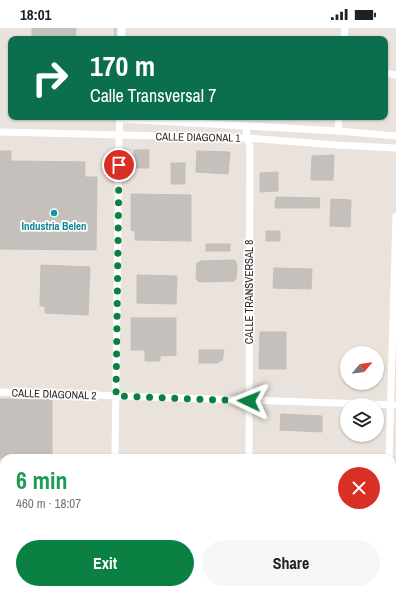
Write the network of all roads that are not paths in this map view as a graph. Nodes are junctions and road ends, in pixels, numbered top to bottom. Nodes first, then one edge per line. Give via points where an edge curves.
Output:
1 (120, 120) edge
2 (152, 120) edge
3 (339, 120) edge
4 (246, 126) junction
5 (338, 131) junction
6 (0, 132) edge
7 (119, 135) junction
8 (396, 136) edge
9 (247, 138) junction
10 (396, 148) edge
11 (396, 216) edge
12 (0, 392) edge
13 (116, 396) junction
14 (249, 401) junction
15 (393, 405) edge
16 (115, 454) edge
17 (248, 454) edge
18 (389, 454) edge

1 - 7 street
2 - 4 street, CALLE DIAGONAL 1
3 - 5 street
4 - 5 street, CALLE DIAGONAL 1
4 - 9 street, CALLE TRANSVERSAL 8
5 - 8 street, CALLE DIAGONAL 1
6 - 7 street, CALLE DIAGONAL 1
7 - 9 street, CALLE DIAGONAL 1
7 - 13 street
9 - 10 street, CALLE DIAGONAL 1
9 - 14 street, CALLE TRANSVERSAL 8 via 250,146
11 - 15 street
12 - 13 street, CALLE DIAGONAL 2
13 - 14 street, CALLE DIAGONAL 2
13 - 16 street
14 - 15 street, CALLE DIAGONAL 2
14 - 17 street, CALLE TRANSVERSAL 8
15 - 18 street

